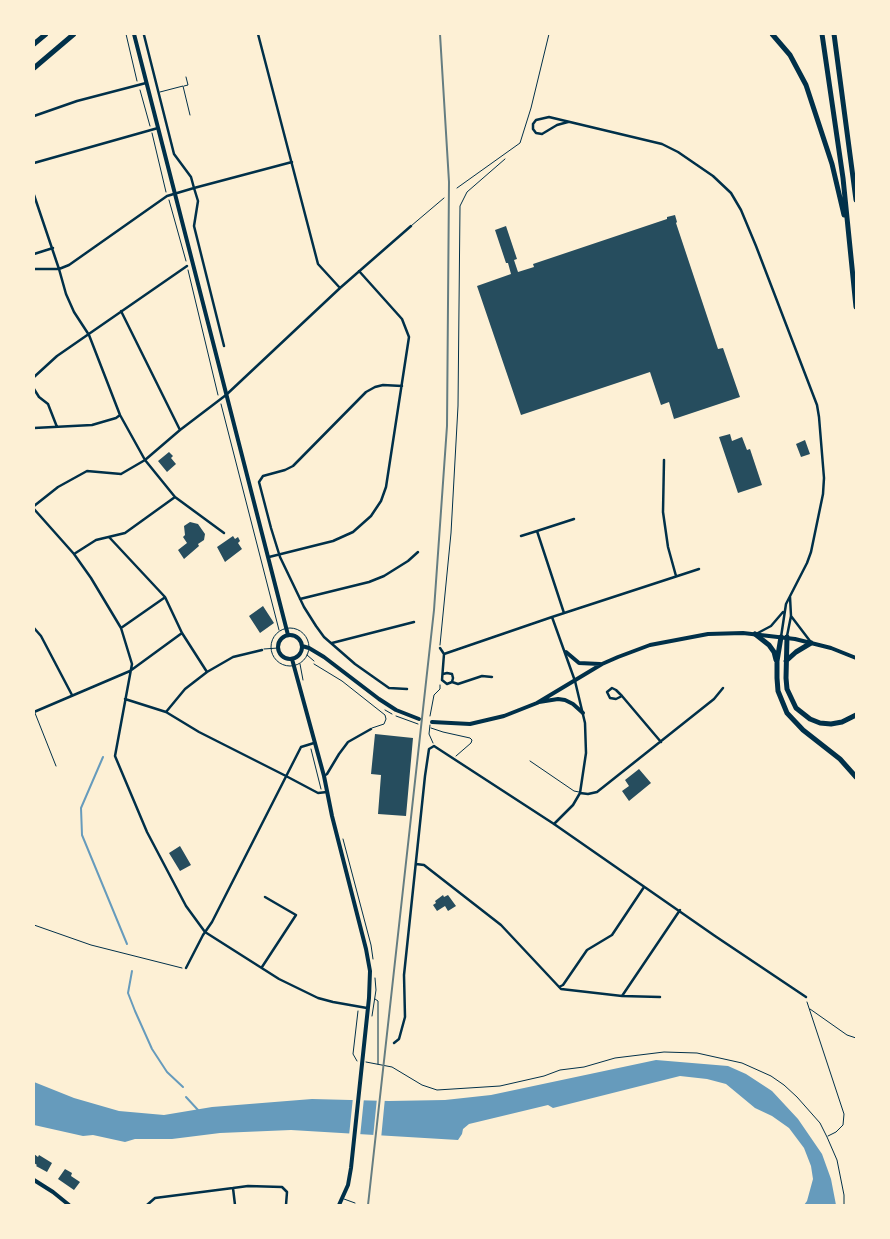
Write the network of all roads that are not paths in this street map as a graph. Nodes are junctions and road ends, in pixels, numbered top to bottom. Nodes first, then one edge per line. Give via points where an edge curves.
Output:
1 (46, 34) edge
2 (74, 34) edge
3 (134, 34) edge
4 (258, 34) edge
5 (549, 34) edge
6 (772, 34) edge
7 (822, 34) edge
8 (834, 34) edge
9 (144, 35) dead end
10 (34, 44) edge
11 (34, 68) edge
12 (186, 77) dead end
13 (146, 82) junction
14 (183, 86) junction
15 (159, 92) junction
16 (190, 115) dead end
17 (34, 116) edge
18 (568, 122) junction
19 (158, 128) junction
20 (292, 162) junction
21 (34, 163) edge
22 (194, 188) junction
23 (457, 188) dead end
24 (176, 193) junction
25 (34, 195) edge
26 (444, 198) dead end
27 (856, 200) edge
28 (411, 226) joint
29 (848, 238) junction
30 (53, 248) junction
31 (34, 254) edge
32 (187, 266) road end
33 (34, 269) edge
34 (59, 269) junction
35 (360, 271) junction
36 (340, 288) junction
37 (856, 307) edge
38 (121, 311) junction
39 (89, 335) junction
40 (224, 346) dead end
41 (34, 377) edge
42 (402, 386) junction
43 (34, 389) edge
44 (226, 395) junction
45 (120, 415) junction
46 (58, 427) junction
47 (34, 428) edge
48 (180, 430) junction
49 (145, 460) junction
50 (664, 460) dead end
51 (176, 497) junction
52 (34, 508) edge
53 (574, 518) dead end
54 (537, 531) junction
55 (224, 533) dead end
56 (521, 536) dead end
57 (109, 537) junction
58 (418, 552) dead end
59 (74, 554) junction
60 (280, 554) junction
61 (269, 557) junction
62 (699, 569) dead end
63 (676, 576) junction
64 (790, 597) junction
65 (165, 598) junction
66 (300, 599) junction
67 (784, 611) junction
68 (564, 614) junction
69 (791, 616) junction
70 (552, 618) junction
71 (414, 622) dead end
72 (34, 628) edge
73 (120, 628) junction
74 (182, 633) junction
75 (755, 634) junction
76 (288, 635) junction
77 (784, 637) junction
78 (332, 643) junction
79 (811, 643) junction
80 (302, 646) junction
81 (278, 648) junction
82 (440, 648) road end
83 (262, 650) joint
84 (566, 652) junction
85 (444, 654) junction
86 (856, 658) edge
87 (292, 659) junction
88 (777, 661) junction
89 (786, 661) junction
90 (314, 664) road end
91 (602, 664) junction
92 (130, 671) junction
93 (207, 672) junction
94 (444, 674) junction
95 (492, 677) dead end
96 (575, 680) junction
97 (452, 682) junction
98 (723, 688) dead end
99 (407, 689) dead end
100 (72, 695) junction
101 (622, 696) junction
102 (125, 699) junction
103 (537, 703) junction
104 (34, 711) edge
105 (166, 712) junction
106 (583, 713) junction
107 (856, 715) edge
108 (419, 719) dead end
109 (432, 722) dead end
110 (371, 728) joint
111 (661, 742) junction
112 (314, 743) junction
113 (530, 761) dead end
114 (56, 766) dead end
115 (286, 776) junction
116 (324, 776) junction
117 (856, 776) edge
118 (327, 792) junction
119 (580, 793) junction
120 (554, 824) junction
121 (416, 864) junction
122 (644, 887) junction
123 (265, 897) dead end
124 (680, 910) junction
125 (205, 932) junction
126 (262, 967) junction
127 (186, 968) road end
128 (559, 988) junction
129 (622, 996) junction
130 (660, 997) dead end
131 (806, 997) road end
132 (368, 1008) junction
133 (394, 1043) dead end
134 (34, 1180) edge
135 (233, 1188) junction
136 (343, 1198) junction
137 (355, 1204) dead end
138 (69, 1205) edge
139 (146, 1205) edge
140 (235, 1205) edge
141 (286, 1205) edge
142 (339, 1205) edge

1 - 10 highway
2 - 11 highway
3 - 13 main road
4 - 20 street
5 - 23 lane via 520,143
6 - 29 highway via 798,67 815,109 832,164
7 - 29 highway via 843,178
8 - 27 highway
9 - 15 street
12 - 14 lane via 188,85
13 - 17 street
13 - 19 main road
14 - 15 lane
14 - 16 lane
15 - 22 street via 174,154 191,177
18 - 18 street via 549,117 532,124 536,133 542,134
18 - 64 street via 662,144 678,152 713,176 731,193 741,210 819,417 823,494 811,552
19 - 21 street
19 - 24 main road
20 - 22 street
20 - 36 street via 318,264
22 - 24 street
22 - 40 street via 198,200 194,226
24 - 34 street
24 - 44 main road
25 - 30 street
26 - 28 lane
28 - 35 street
29 - 37 highway
30 - 31 street
30 - 34 street
32 - 38 street
33 - 34 street
34 - 39 street via 74,312
35 - 36 street
35 - 42 street via 407,328 409,343
36 - 44 street
38 - 39 street
38 - 48 street
39 - 41 street
39 - 45 street
42 - 60 street via 386,487 371,516 342,538
42 - 60 street via 383,385 366,392 293,466 260,478
43 - 46 street via 48,404
44 - 48 street
44 - 61 main road
45 - 46 street via 92,425
45 - 49 street
46 - 47 street
48 - 49 street
49 - 51 street
49 - 52 street via 121,474 87,471 58,487
50 - 63 street via 663,512
51 - 55 street
51 - 57 street via 125,533
52 - 59 street
53 - 54 street
54 - 56 street
54 - 68 street
57 - 59 street via 96,540
57 - 65 street
58 - 66 street via 384,576 369,582
59 - 73 street
60 - 61 street
60 - 66 street
61 - 76 main road
62 - 63 street
63 - 68 street
64 - 67 street
64 - 69 street
65 - 73 street
65 - 74 street
66 - 78 street via 316,626
67 - 75 street via 771,626
67 - 77 street
68 - 70 street
69 - 77 street
69 - 79 street
70 - 84 street
70 - 85 street
71 - 78 street
72 - 100 street
73 - 92 street via 132,664
74 - 92 street
74 - 93 street
75 - 77 main road
75 - 88 highway via 774,652
75 - 91 main road via 708,634 650,645
76 - 80 main road via 299,639
76 - 81 main road via 279,641
77 - 79 main road
77 - 88 highway
77 - 89 highway
78 - 99 street via 390,688
79 - 86 main road
79 - 89 highway
80 - 87 main road via 301,653
80 - 108 main road via 324,657 396,710
81 - 83 lane
81 - 87 main road via 284,658
82 - 85 street
83 - 93 street via 233,657
84 - 91 main road via 578,663
84 - 96 street
85 - 94 street
87 - 112 main road
88 - 117 highway via 778,691 787,713 803,730 840,758
89 - 107 highway via 787,689 801,713 815,721 831,724
90 - 110 lane via 342,681 384,715 384,724
91 - 96 main road
92 - 100 street
92 - 102 street
93 - 105 street
94 - 97 street via 452,674
94 - 97 street via 442,680 446,684
95 - 97 street via 482,676 458,684
96 - 103 main road
96 - 106 street
98 - 111 street
100 - 104 street
101 - 101 street via 612,688 608,689 610,698
101 - 111 street
102 - 105 street
102 - 125 street via 115,756 147,832 186,906
103 - 106 main road via 565,700
103 - 109 main road via 504,716 470,724
104 - 114 lane
105 - 115 street
106 - 119 street via 586,753
110 - 116 street via 348,742
111 - 119 street via 598,792
112 - 115 street via 302,747
112 - 116 main road
113 - 119 lane
115 - 118 street via 318,794
115 - 125 street
116 - 118 main road
118 - 132 main road via 366,949 371,981
119 - 120 street
120 - 121 street via 434,746 429,749 426,761
120 - 122 street
121 - 128 street via 424,865 501,925
121 - 133 street via 404,975 405,1017 399,1039
122 - 124 street
122 - 128 street via 612,935 587,950
123 - 126 street via 296,915
124 - 129 street
124 - 131 street
125 - 126 street
125 - 127 street
126 - 132 street via 318,998
128 - 129 street
129 - 130 street
132 - 136 main road via 352,1159
134 - 138 main road
135 - 139 street via 155,1198
135 - 140 street
135 - 141 street via 282,1187 287,1192
136 - 137 lane
136 - 142 main road

